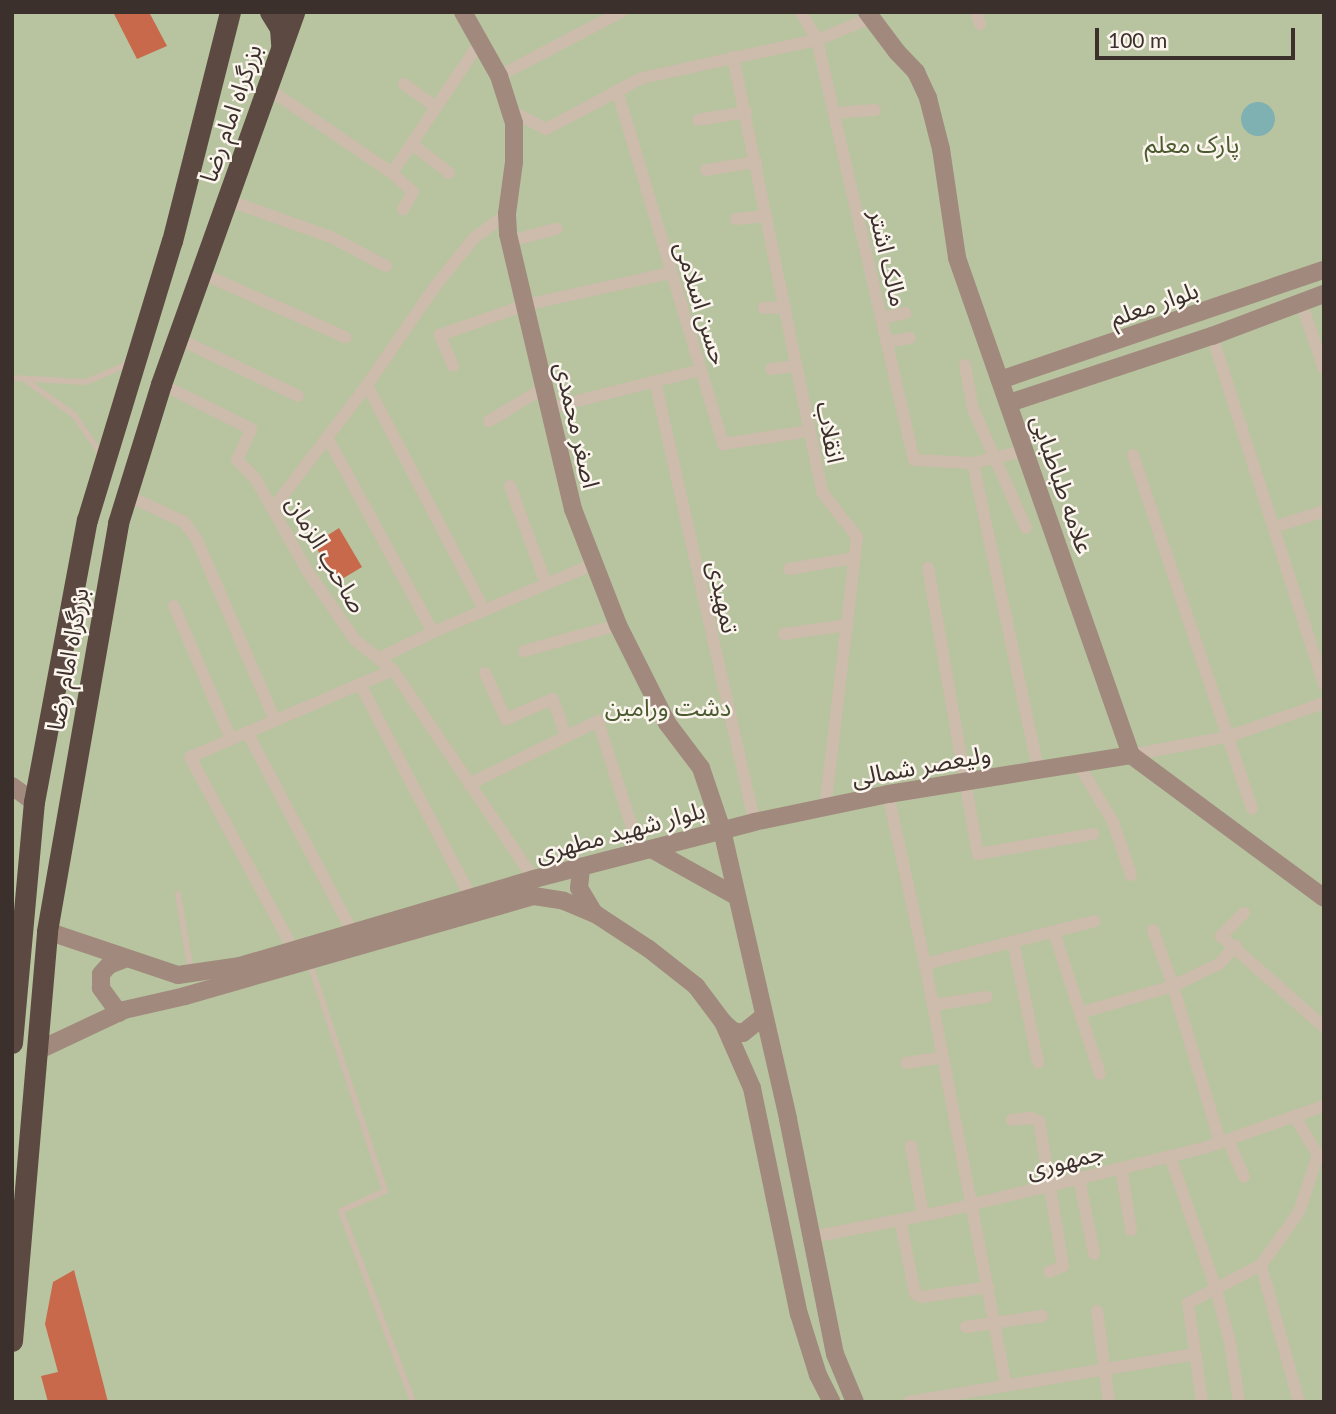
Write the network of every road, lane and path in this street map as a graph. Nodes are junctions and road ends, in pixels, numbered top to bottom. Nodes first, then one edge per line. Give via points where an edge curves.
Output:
1 (270, 12) edge
2 (293, 12) edge
3 (621, 12) edge
4 (801, 12) edge
5 (464, 13) edge
6 (231, 15) edge
7 (869, 15) edge
8 (817, 40) junction
9 (480, 43) junction
10 (281, 46) junction
11 (733, 57) junction
12 (499, 76) junction
13 (404, 84) dead end
14 (267, 88) junction
15 (617, 90) junction
16 (436, 107) junction
17 (875, 110) dead end
18 (511, 111) junction
19 (746, 112) junction
20 (834, 113) junction
21 (698, 120) dead end
22 (411, 144) junction
23 (756, 162) junction
24 (706, 170) dead end
25 (392, 173) junction
26 (449, 173) dead end
27 (227, 200) junction
28 (403, 209) dead end
29 (507, 214) junction
30 (766, 216) junction
31 (736, 219) dead end
32 (556, 229) dead end
33 (510, 241) junction
34 (386, 266) dead end
35 (1324, 270) edge
36 (201, 273) junction
37 (670, 273) junction
38 (1294, 280) junction
39 (1324, 294) edge
40 (1301, 302) junction
41 (525, 305) junction
42 (785, 307) junction
43 (764, 308) dead end
44 (1205, 311) junction
45 (906, 313) dead end
46 (881, 318) junction
47 (1212, 336) junction
48 (345, 337) dead end
49 (177, 338) junction
50 (910, 338) dead end
51 (887, 342) junction
52 (136, 361) junction
53 (965, 365) dead end
54 (453, 366) dead end
55 (797, 366) junction
56 (771, 369) dead end
57 (1324, 369) edge
58 (700, 370) junction
59 (12, 378) edge
60 (1000, 380) junction
61 (26, 381) junction
62 (656, 381) junction
63 (161, 384) junction
64 (367, 385) junction
65 (544, 388) junction
66 (298, 396) dead end
67 (1009, 403) junction
68 (549, 408) junction
69 (489, 421) dead end
70 (810, 431) junction
71 (327, 437) junction
72 (1026, 450) junction
73 (1133, 455) dead end
74 (996, 457) junction
75 (105, 461) junction
76 (973, 463) junction
77 (510, 486) dead end
78 (126, 495) junction
79 (274, 507) junction
80 (1324, 511) edge
81 (1273, 527) junction
82 (1027, 528) dead end
83 (855, 558) junction
84 (594, 564) junction
85 (928, 568) dead end
86 (789, 569) dead end
87 (546, 584) junction
88 (174, 606) dead end
89 (484, 610) junction
90 (618, 625) junction
91 (847, 625) junction
92 (433, 632) junction
93 (784, 634) dead end
94 (524, 651) dead end
95 (380, 658) junction
96 (393, 670) junction
97 (485, 673) dead end
98 (1324, 684) edge
99 (361, 686) junction
100 (1324, 703) edge
101 (275, 720) junction
102 (247, 732) junction
103 (566, 736) junction
104 (1227, 737) junction
105 (231, 739) junction
106 (1131, 755) junction
107 (1077, 762) junction
108 (1038, 769) junction
109 (967, 780) junction
110 (469, 784) junction
111 (12, 786) edge
112 (888, 794) junction
113 (34, 802) junction
114 (825, 808) junction
115 (1252, 809) dead end
116 (754, 822) junction
117 (722, 830) junction
118 (1093, 834) dead end
119 (646, 852) junction
120 (581, 869) junction
121 (1132, 875) dead end
122 (534, 879) junction
123 (178, 894) dead end
124 (736, 896) junction
125 (1324, 898) edge
126 (472, 899) junction
127 (1244, 913) dead end
128 (597, 915) junction
129 (1095, 921) dead end
130 (1153, 930) dead end
131 (47, 931) junction
132 (1054, 932) junction
133 (353, 933) junction
134 (1013, 942) junction
135 (1236, 946) junction
136 (301, 955) junction
137 (125, 960) junction
138 (925, 964) junction
139 (191, 973) junction
140 (1173, 986) junction
141 (986, 997) dead end
142 (933, 1005) junction
143 (119, 1013) junction
144 (1080, 1013) junction
145 (764, 1016) junction
146 (723, 1022) junction
147 (1324, 1027) edge
148 (12, 1042) edge
149 (771, 1048) junction
150 (37, 1051) junction
151 (737, 1054) junction
152 (943, 1057) junction
153 (1038, 1062) dead end
154 (906, 1063) dead end
155 (1100, 1074) dead end
156 (1324, 1106) edge
157 (1294, 1116) junction
158 (1012, 1120) dead end
159 (1224, 1141) junction
160 (911, 1146) dead end
161 (1170, 1156) junction
162 (1321, 1156) edge
163 (1121, 1168) junction
164 (1244, 1177) dead end
165 (1079, 1178) junction
166 (1051, 1185) junction
167 (972, 1204) junction
168 (923, 1215) junction
169 (900, 1220) junction
170 (1131, 1230) dead end
171 (812, 1237) junction
172 (1094, 1254) dead end
173 (1261, 1265) junction
174 (1049, 1272) dead end
175 (988, 1287) junction
176 (1216, 1289) junction
177 (1097, 1311) dead end
178 (1042, 1316) dead end
179 (994, 1321) junction
180 (966, 1326) dead end
181 (12, 1341) edge
182 (1196, 1354) junction
183 (1106, 1369) junction
184 (1006, 1385) junction
185 (413, 1402) edge
186 (832, 1402) edge
187 (855, 1402) edge
188 (909, 1402) edge
189 (1109, 1402) edge
190 (1202, 1402) edge
191 (1239, 1402) edge
192 (1299, 1402) edge

1 - 10 highway via 280,29
2 - 10 highway, بزرگراه امام رضا
3 - 12 street
4 - 8 street, مالک اشتر
5 - 9 street, اصغر محمدی
6 - 52 highway, بزرگراه امام رضا
7 - 8 street
7 - 60 street, علامه طباطبایی via 916,72 928,98 941,149 957,258
8 - 11 street
8 - 20 street, مالک اشتر
9 - 12 street, اصغر محمدی
9 - 16 street
10 - 14 highway, بزرگراه امام رضا
11 - 15 street via 642,78
11 - 19 street, انقلاب
12 - 18 street, اصغر محمدی
13 - 16 street
14 - 25 street
14 - 27 highway, بزرگراه امام رضا
15 - 18 street via 546,129
15 - 37 street, حسن اسلامی
16 - 22 street
17 - 20 street
18 - 29 street, اصغر محمدی via 514,162
19 - 21 street
19 - 23 street, انقلاب
20 - 46 street, مالک اشتر
22 - 25 street
22 - 26 street
23 - 24 street
23 - 30 street, انقلاب
25 - 28 street via 414,192
27 - 34 street via 331,237
27 - 36 highway, بزرگراه امام رضا
29 - 33 street, اصغر محمدی
29 - 64 street via 474,238
30 - 31 street
30 - 42 street, انقلاب
32 - 33 street
33 - 41 street, اصغر محمدی
35 - 38 street, بلوار معلم
36 - 48 street
36 - 49 highway, بزرگراه امام رضا
37 - 41 street
37 - 58 street, حسن اسلامی
38 - 40 street
38 - 44 street, بلوار معلم
39 - 40 street, بلوار معلم
40 - 47 street, بلوار معلم
40 - 57 street
41 - 54 street via 440,335
41 - 65 street, اصغر محمدی
42 - 43 street
42 - 55 street, انقلاب
44 - 47 street
44 - 60 street, بلوار معلم
45 - 46 street
46 - 51 street, مالک اشتر
47 - 67 street, بلوار معلم
47 - 81 street
49 - 63 highway, بزرگراه امام رضا
49 - 66 street
50 - 51 street
51 - 76 street, مالک اشتر via 914,460
52 - 61 lane via 86,382
52 - 75 highway, بزرگراه امام رضا
53 - 74 street via 973,410
55 - 56 street
55 - 70 street, انقلاب
58 - 62 street
58 - 70 street, حسن اسلامی via 723,444
59 - 61 lane
60 - 67 street, علامه طباطبایی
61 - 75 lane via 74,415
62 - 68 street
62 - 116 street, تمهیدی
63 - 78 highway, بزرگراه امام رضا
63 - 79 street, صاحب الزمان via 251,429 237,460
64 - 71 street
64 - 89 street
65 - 68 street, اصغر محمدی
65 - 69 street
67 - 72 street, علامه طباطبایی
68 - 84 street, اصغر محمدی via 573,509
70 - 83 street, انقلاب via 822,492 857,537
71 - 79 street
71 - 92 street
72 - 74 street, مالک اشتر
72 - 106 street, علامه طباطبایی
73 - 104 street
74 - 76 street, مالک اشتر
74 - 82 street
75 - 113 highway, بزرگراه امام رضا via 80,555
76 - 108 street
77 - 87 street
78 - 101 street via 184,522 197,540
78 - 131 highway, بزرگراه امام رضا via 115,536
79 - 95 street, صاحب الزمان via 308,572 355,640
80 - 81 street
81 - 98 street
83 - 86 street
83 - 91 street, انقلاب
84 - 87 street
84 - 90 street, اصغر محمدی
85 - 109 street
87 - 89 street
88 - 105 street
89 - 92 street
90 - 94 street
90 - 117 street, اصغر محمدی via 667,723 701,768
91 - 93 street
91 - 114 street, انقلاب
92 - 95 street
95 - 96 street, صاحب الزمان
96 - 99 street
96 - 110 street, صاحب الزمان
97 - 103 street via 506,719 553,699
99 - 101 street
99 - 126 street
100 - 104 street
101 - 102 street
102 - 105 street
102 - 133 street
103 - 110 street
103 - 119 street via 598,721
104 - 106 street
104 - 115 street
105 - 136 street via 190,757
106 - 107 street, ولیعصر شمالی
106 - 125 street
107 - 108 street, ولیعصر شمالی
107 - 121 street via 1113,822
108 - 109 street, ولیعصر شمالی
109 - 112 street, ولیعصر شمالی
109 - 118 street via 978,854
110 - 122 street, صاحب الزمان
111 - 113 street
112 - 114 street, ولیعصر شمالی
112 - 138 street
113 - 148 highway, بزرگراه امام رضا
114 - 116 street, ولیعصر شمالی
116 - 117 street, ولیعصر شمالی
117 - 119 street, بلوار شهید مطهری
117 - 124 street, بلوار شهید مطهری
119 - 120 street, بلوار شهید مطهری
119 - 124 street
120 - 122 street, بلوار شهید مطهری
120 - 128 street via 579,888
122 - 126 street, بلوار شهید مطهری
123 - 139 lane
124 - 145 street, بلوار شهید مطهری
126 - 133 street, بلوار شهید مطهری
127 - 135 street via 1221,936
128 - 136 street, بلوار شهید مطهری via 564,901 534,896
128 - 146 street, بلوار شهید مطهری via 674,967 696,986
129 - 132 street
130 - 140 street
131 - 137 street, بلوار شهید مطهری
131 - 150 highway, بزرگراه امام رضا
132 - 134 street
132 - 144 street
133 - 136 street, بلوار شهید مطهری
134 - 138 street
134 - 153 street
135 - 140 street via 1219,964
135 - 147 street
136 - 139 street, بلوار شهید مطهری
136 - 143 street, بلوار شهید مطهری
136 - 185 lane via 386,1191 341,1211
137 - 139 street, بلوار شهید مطهری via 178,975
137 - 143 street via 101,974 101,988
138 - 142 street
140 - 144 street
140 - 159 street
141 - 142 street
142 - 152 street
143 - 150 street, بلوار شهید مطهری
144 - 155 street
145 - 146 street via 743,1033
145 - 149 street, بلوار شهید مطهری
146 - 151 street, بلوار شهید مطهری
149 - 151 street via 758,1035 746,1040
149 - 171 street, بلوار شهید مطهری
150 - 181 highway, بزرگراه امام رضا
151 - 186 street, بلوار شهید مطهری via 756,1103 799,1314 818,1375
152 - 154 street
152 - 167 street
156 - 157 street, جمهوری
157 - 159 street, جمهوری
157 - 162 street
158 - 166 street via 1039,1121
159 - 161 street, جمهوری
159 - 164 street
160 - 168 street
161 - 163 street, جمهوری
161 - 176 street
162 - 173 street via 1299,1212
163 - 165 street, جمهوری
163 - 170 street
165 - 166 street, جمهوری
165 - 172 street
166 - 167 street, جمهوری
166 - 174 street via 1063,1266
167 - 168 street, جمهوری
167 - 175 street
168 - 169 street, جمهوری
169 - 171 street, جمهوری
169 - 175 street via 915,1293 922,1297
171 - 187 street, بلوار شهید مطهری via 835,1354
173 - 176 street
173 - 192 street
175 - 179 street
176 - 182 street via 1188,1303
176 - 191 street
177 - 183 street
178 - 179 street
179 - 180 street
179 - 184 street
182 - 183 street
182 - 190 street
183 - 184 street
183 - 189 street
184 - 188 street

